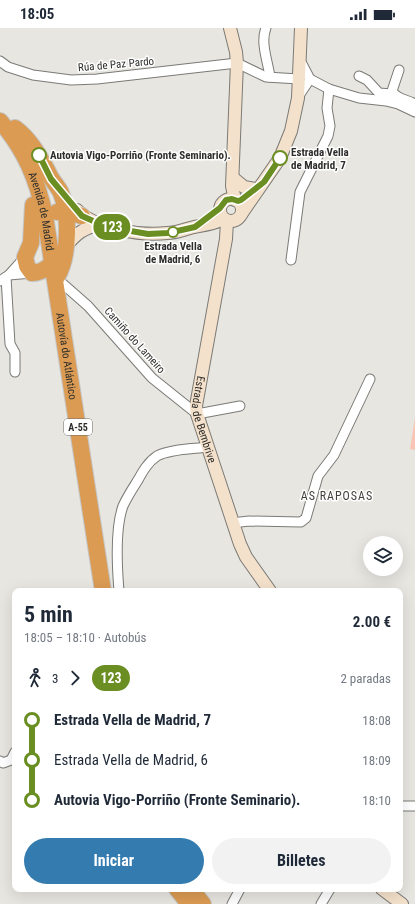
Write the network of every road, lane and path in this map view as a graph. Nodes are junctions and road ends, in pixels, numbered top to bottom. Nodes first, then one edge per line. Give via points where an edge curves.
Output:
1 (230, 28) edge
2 (266, 28) edge
3 (301, 28) edge
4 (0, 61) edge
5 (237, 63) junction
6 (399, 70) dead end
7 (359, 76) dead end
8 (270, 78) junction
9 (305, 79) junction
10 (329, 89) junction
11 (394, 94) junction
12 (415, 104) edge
13 (415, 112) edge
14 (0, 117) edge
15 (0, 121) edge
16 (0, 137) edge
17 (232, 182) junction
18 (258, 187) junction
19 (60, 191) junction
20 (33, 205) junction
21 (66, 211) junction
22 (82, 216) junction
23 (229, 216) junction
24 (42, 222) junction
25 (100, 224) junction
26 (195, 227) junction
27 (31, 242) junction
28 (65, 247) junction
29 (24, 257) junction
30 (291, 260) dead end
31 (48, 273) junction
32 (5, 278) edge
33 (15, 372) dead end
34 (370, 379) dead end
35 (240, 406) dead end
36 (197, 414) junction
37 (208, 447) junction
38 (232, 523) junction
39 (92, 588) edge
40 (102, 588) edge
41 (119, 588) edge
42 (268, 588) edge
43 (12, 758) edge
44 (0, 761) edge
45 (403, 806) edge
46 (415, 806) edge
47 (179, 892) edge
48 (193, 892) edge
49 (238, 892) edge
50 (328, 892) edge
51 (386, 892) edge
52 (189, 904) edge
53 (203, 904) edge
54 (232, 904) edge
55 (321, 904) edge
56 (402, 904) edge

1 - 5 street
2 - 8 street via 264,43
3 - 9 street via 300,60
4 - 5 street, Rúa de Paz Pardo via 8,67 32,75 71,80
5 - 8 street
5 - 17 street
6 - 11 street via 393,88
7 - 11 street via 367,80 379,93
8 - 9 street
9 - 10 street
9 - 18 street via 284,151
10 - 13 street via 359,98 398,104
10 - 30 street via 328,136 300,192
11 - 12 street
14 - 19 highway via 20,132 37,151
15 - 24 highway, Avenida de Madrid / A-55 via 20,148 35,177
16 - 20 highway, Avenida de Madrid / A-55 via 19,166
17 - 18 street via 244,187
17 - 23 street
18 - 23 street
19 - 21 highway
19 - 22 street
20 - 24 highway, Avenida de Madrid / A-55
20 - 27 highway
21 - 22 highway
21 - 24 highway via 52,213
21 - 28 highway via 68,228
22 - 25 street
23 - 26 street
23 - 26 street
23 - 36 street, Estrada de Bembrive via 197,398
24 - 27 highway
24 - 31 highway, Avenida de Madrid / A-55
25 - 26 street via 158,234
25 - 28 street via 76,234
27 - 29 highway
28 - 31 highway
29 - 31 highway via 27,266
29 - 32 street
31 - 32 street
31 - 36 street, Camiño do Lameiro via 86,303 152,378
31 - 39 highway, Autovía do Atlántico / A-55
31 - 40 highway, Autovía do Atlántico / A-55
32 - 33 street via 10,344 16,355
34 - 38 street via 334,455 318,476 306,518 301,522
35 - 36 street
36 - 37 street, Estrada de Bembrive
37 - 38 street, Estrada de Bembrive
37 - 41 street via 158,456 144,470 123,505 119,519
38 - 42 street, Estrada de Bembrive via 246,557
43 - 44 street via 7,762
45 - 46 street
47 - 52 highway
48 - 53 highway
49 - 54 street
50 - 55 street
51 - 56 street

